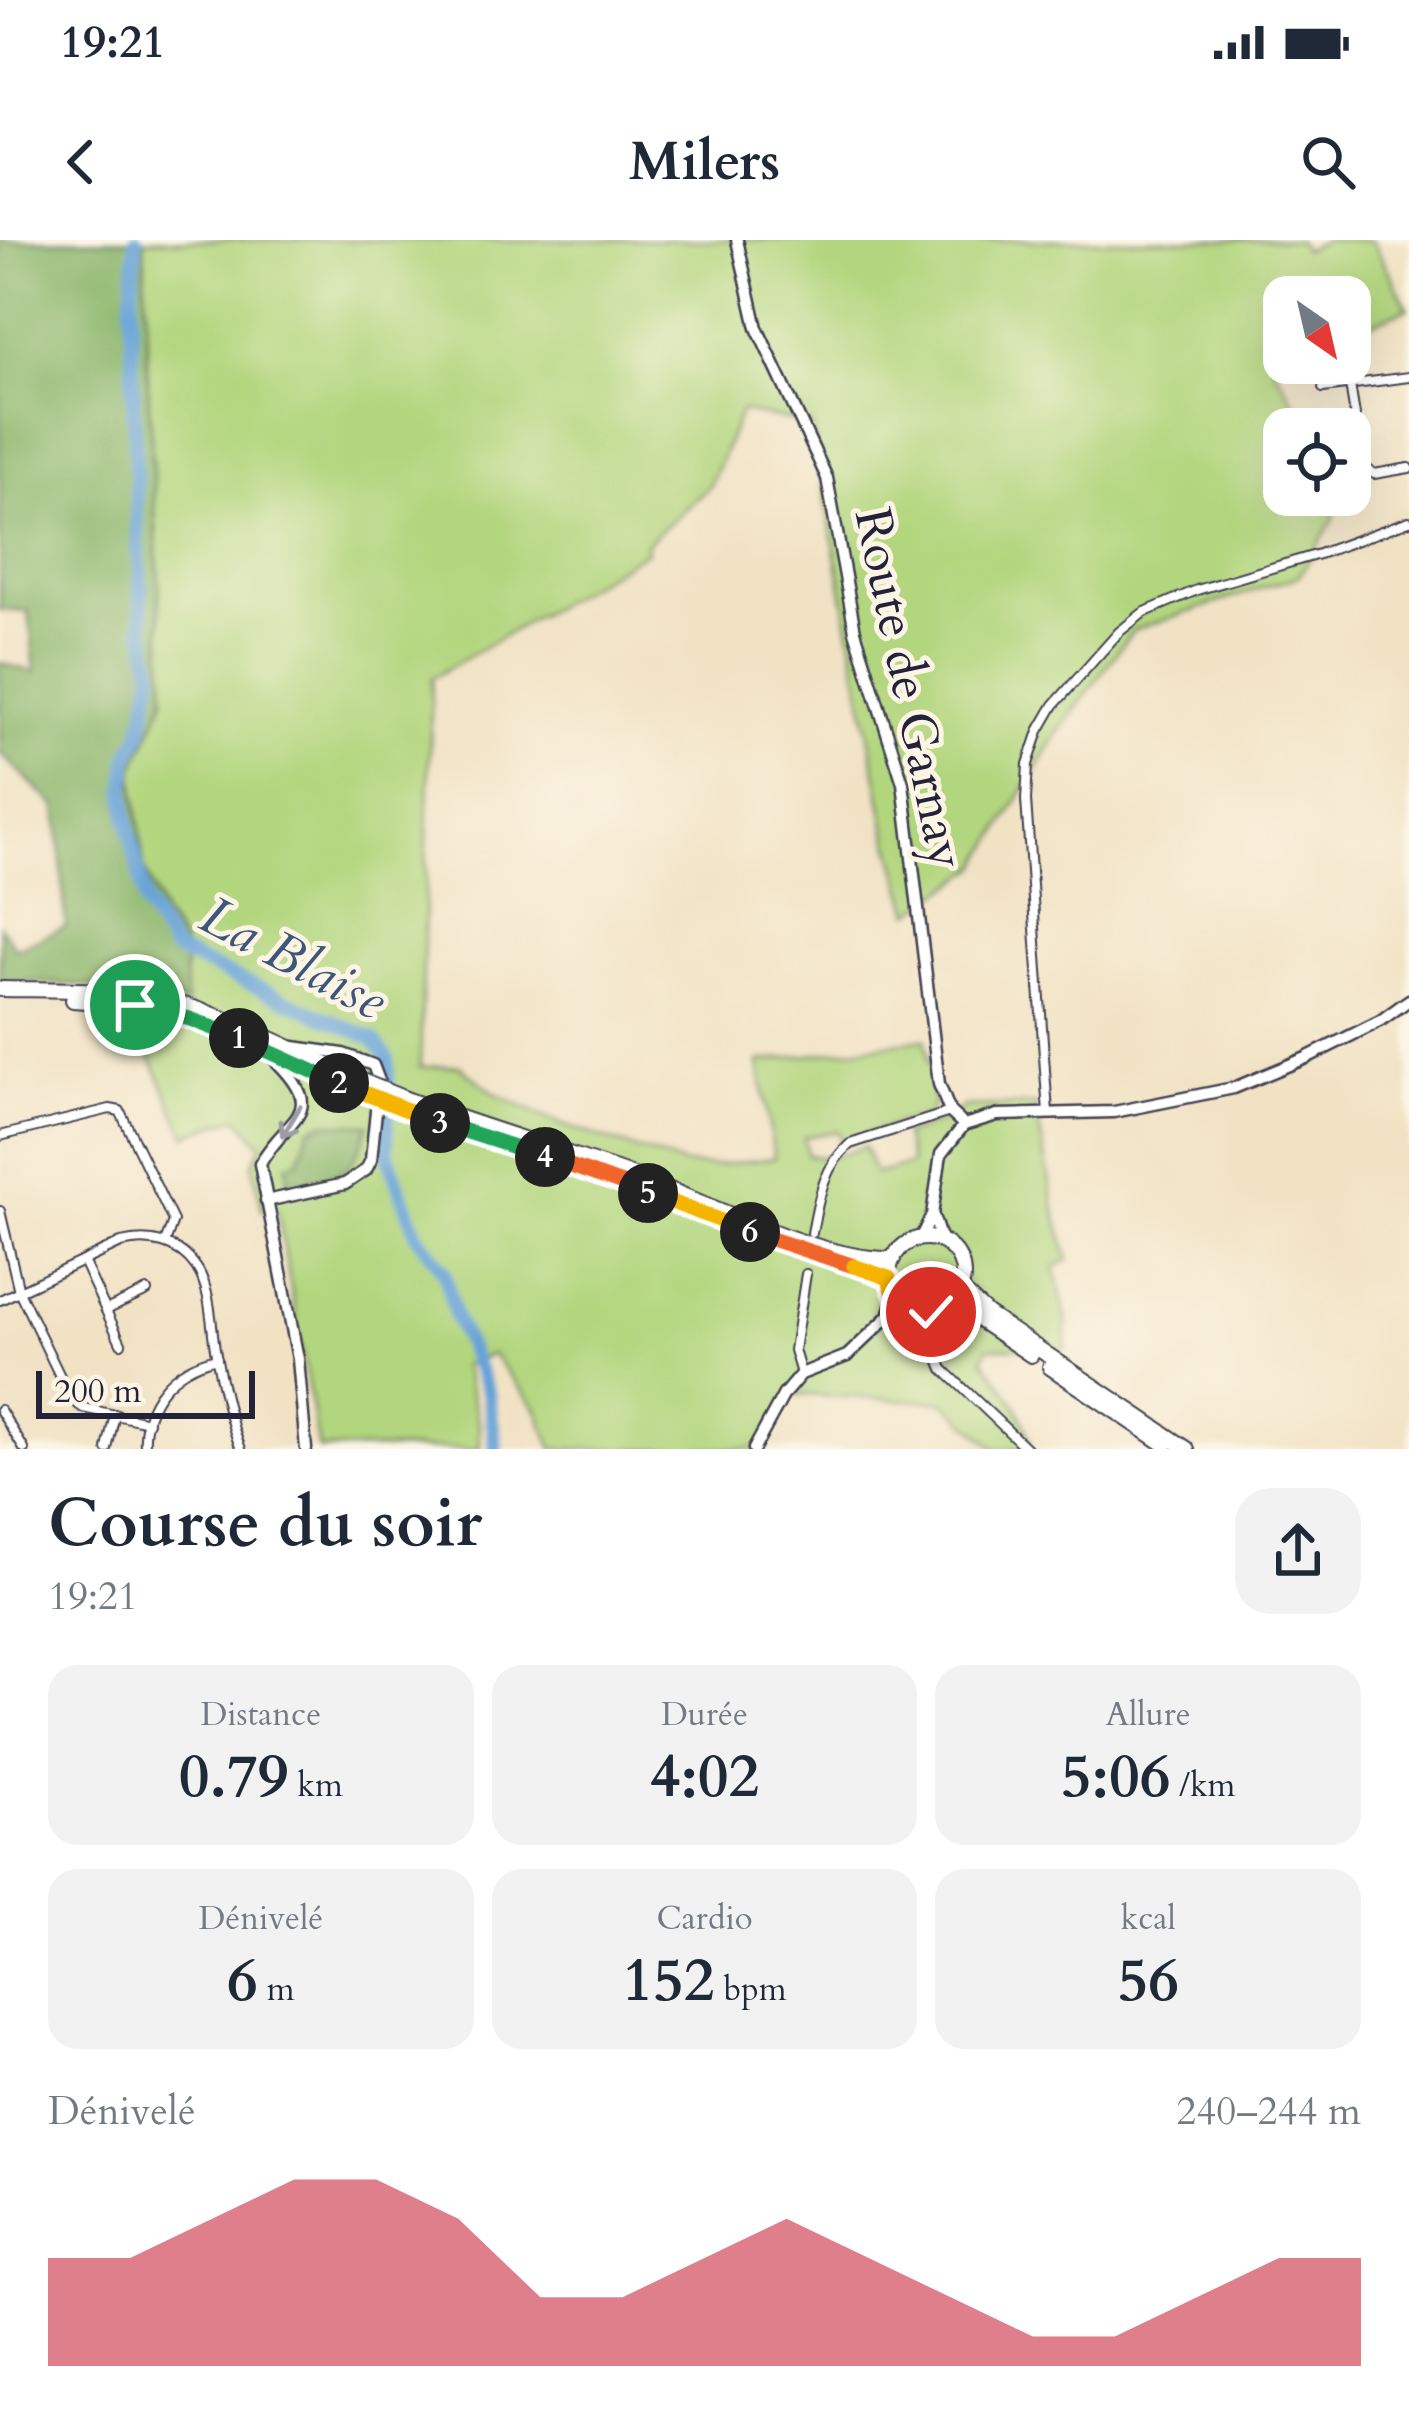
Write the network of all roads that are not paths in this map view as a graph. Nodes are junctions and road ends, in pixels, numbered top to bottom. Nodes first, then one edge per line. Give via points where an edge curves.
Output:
1 (737, 240) edge
2 (1409, 376) edge
3 (1350, 385) junction
4 (1324, 388) dead end
5 (1354, 408) edge
6 (1409, 468) edge
7 (1371, 472) edge
8 (1409, 521) edge
9 (0, 992) edge
10 (1409, 1000) edge
11 (281, 1045) junction
12 (263, 1049) junction
13 (368, 1089) junction
14 (403, 1104) junction
15 (950, 1112) junction
16 (1048, 1114) junction
17 (964, 1125) junction
18 (0, 1136) edge
19 (266, 1202) junction
20 (0, 1211) edge
21 (932, 1215) junction
22 (812, 1233) dead end
23 (920, 1239) junction
24 (941, 1241) junction
25 (165, 1244) junction
26 (892, 1258) junction
27 (83, 1261) junction
28 (806, 1274) dead end
29 (889, 1278) junction
30 (960, 1289) junction
31 (19, 1291) junction
32 (147, 1291) dead end
33 (895, 1296) junction
34 (0, 1300) edge
35 (928, 1309) junction
36 (106, 1310) junction
37 (889, 1316) junction
38 (931, 1334) junction
39 (121, 1343) dead end
40 (217, 1358) junction
41 (802, 1374) junction
42 (0, 1410) edge
43 (116, 1414) junction
44 (148, 1422) junction
45 (24, 1449) edge
46 (107, 1449) edge
47 (146, 1449) edge
48 (241, 1449) edge
49 (306, 1449) edge
50 (754, 1449) edge
51 (1027, 1449) edge
52 (1172, 1449) edge
53 (1187, 1449) edge

1 - 15 street, Route de Garnay via 757,328 827,478 855,631 903,783 939,1084
2 - 3 street
3 - 4 street
3 - 5 street
6 - 7 street
8 - 16 street via 1160,604 1119,632 1054,705 1028,764 1026,800
9 - 11 main road via 155,998
9 - 12 main road via 159,1010
10 - 16 street via 1234,1088 1114,1112
11 - 13 main road
11 - 19 street via 367,1061 379,1074 371,1160 345,1184
12 - 13 main road
12 -> 19 street via 301,1097 299,1116 260,1164
13 - 14 main road, bridge
14 - 26 main road via 594,1162 808,1242
14 - 29 main road
15 - 17 street
15 - 22 street via 850,1144 822,1184
16 - 17 street via 997,1114
17 - 21 street via 941,1154
18 - 25 street via 120,1111 173,1222
19 - 49 street via 298,1359
20 - 31 street
21 - 23 street
21 - 24 street
23 - 24 main road
23 - 26 main road
24 - 30 main road via 962,1265
25 - 27 street via 141,1238
25 - 40 street via 199,1270
26 - 29 main road
27 - 31 street
27 - 36 street
28 - 41 street via 794,1350
29 - 33 main road
30 - 35 main road
30 - 53 main road
31 - 34 street
31 - 43 street via 71,1399
32 - 36 street
33 - 35 main road
33 - 37 street
35 - 37 street
35 - 38 street
35 - 38 street
35 - 52 main road via 963,1309
36 - 39 street
37 - 41 street via 847,1356
38 - 51 street via 943,1369
40 - 44 street via 174,1376
40 - 48 street
41 - 50 street
42 - 45 street
43 - 44 street
43 - 46 street
44 - 47 street

